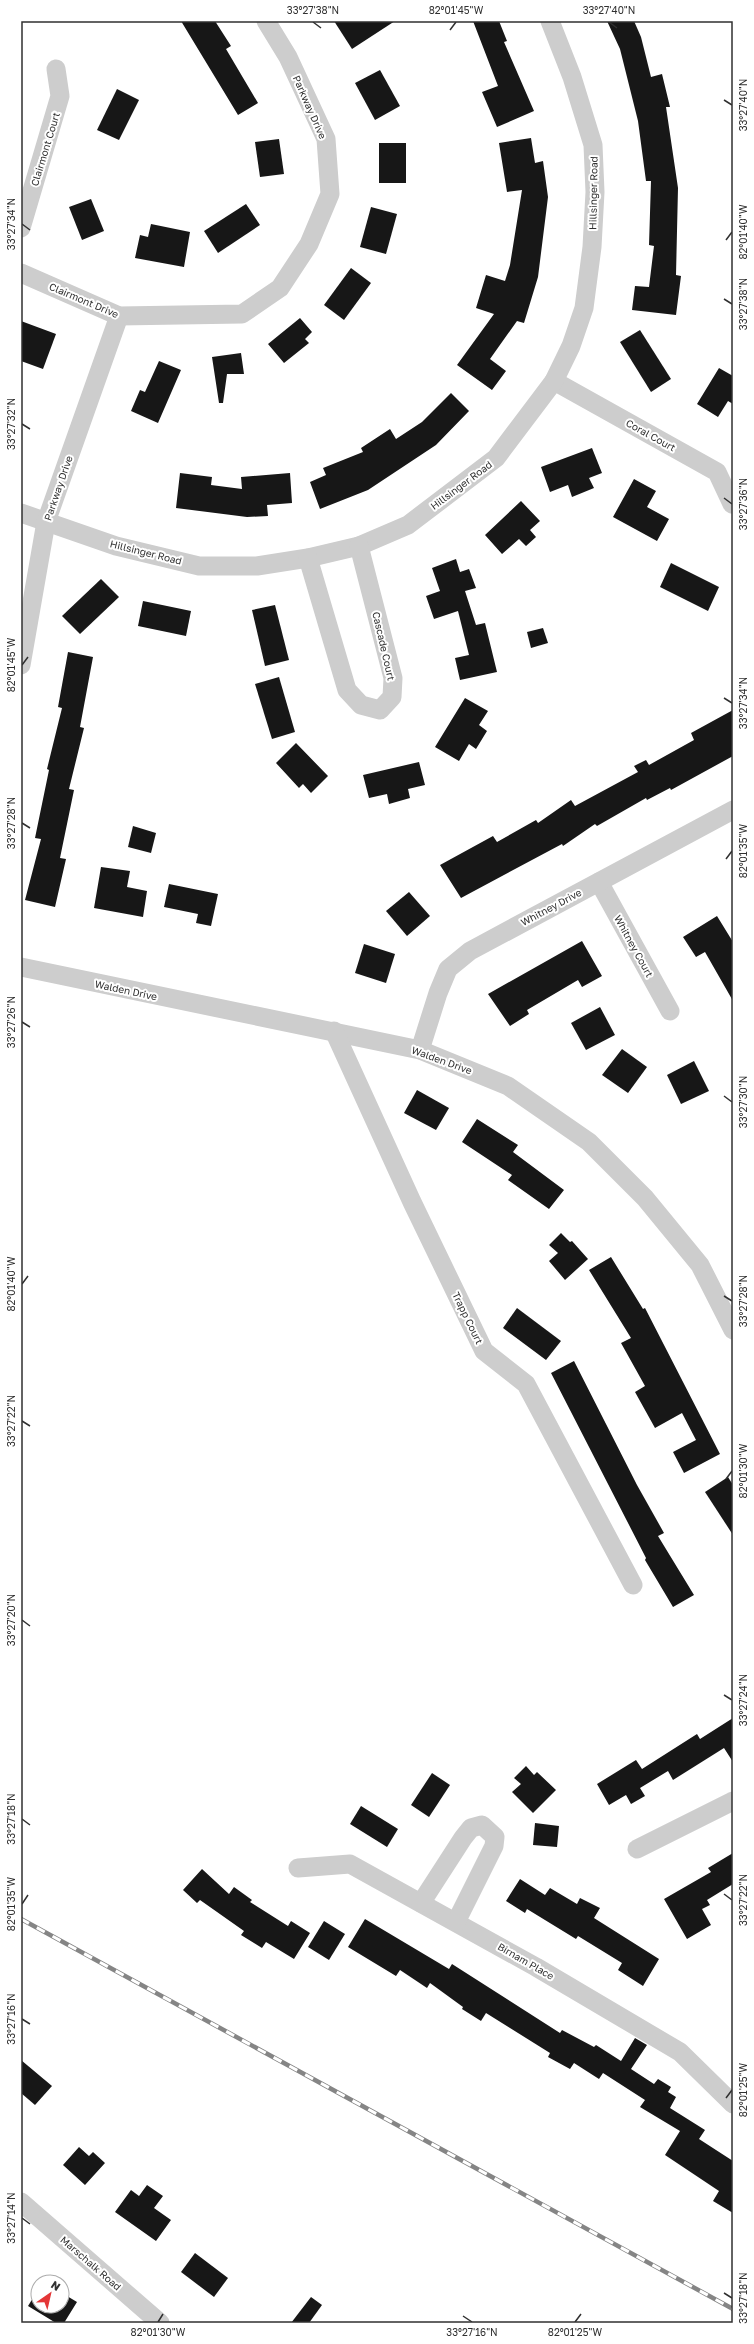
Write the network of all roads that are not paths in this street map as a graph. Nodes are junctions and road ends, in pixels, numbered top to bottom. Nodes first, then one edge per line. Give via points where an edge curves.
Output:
1 (266, 21) edge
2 (550, 21) edge
3 (56, 69) dead end
4 (21, 228) edge
5 (21, 273) edge
6 (119, 316) junction
7 (173, 316) joint
8 (554, 381) junction
9 (732, 504) edge
10 (21, 513) edge
11 (46, 522) junction
12 (359, 546) junction
13 (308, 558) junction
14 (21, 665) edge
15 (733, 810) edge
16 (599, 882) junction
17 (21, 967) edge
18 (670, 1011) dead end
19 (334, 1031) junction
20 (420, 1050) junction
21 (733, 1330) edge
22 (633, 1585) dead end
23 (733, 1801) edge
24 (637, 1849) dead end
25 (298, 1868) dead end
26 (421, 1903) junction
27 (456, 1922) junction
28 (733, 2104) edge
29 (21, 2202) edge
30 (160, 2323) edge

1 - 7 street, Parkway Drive via 288,57 326,139 330,194 309,244 280,288 242,314
2 - 8 street, Hillsinger Road via 572,77 593,145 595,192 592,247 584,308 571,346
3 - 4 street, Clairmont Court via 60,96
5 - 6 street, Clairmont Drive
6 - 7 street, Clairmont Drive
6 - 11 street, Parkway Drive
8 - 9 street, Coral Court via 717,472
8 - 12 street, Hillsinger Road via 496,458 408,525
10 - 11 street, Hillsinger Road
11 - 13 street, Hillsinger Road via 116,546 199,566 257,566
11 - 14 street, Parkway Drive
12 - 13 street, Hillsinger Road
12 - 13 street, Cascade Court via 393,678 392,697 380,710 361,705 347,690
15 - 16 street, Whitney Drive
16 - 18 street, Whitney Court
16 - 20 street, Whitney Drive via 470,951 448,970
17 - 19 street, Walden Drive
19 - 20 street, Walden Drive
19 - 22 street, Trapp Court via 484,1352 526,1384
20 - 21 street, Walden Drive via 508,1086 589,1142 645,1198 700,1265
23 - 24 street
25 - 26 street, Birnam Place via 350,1864
26 - 27 street, Birnam Place
26 - 27 street via 463,1838 471,1828 482,1825 495,1837 494,1846
27 - 28 street, Birnam Place via 631,2021 680,2052
29 - 30 street, Marschalk Road

